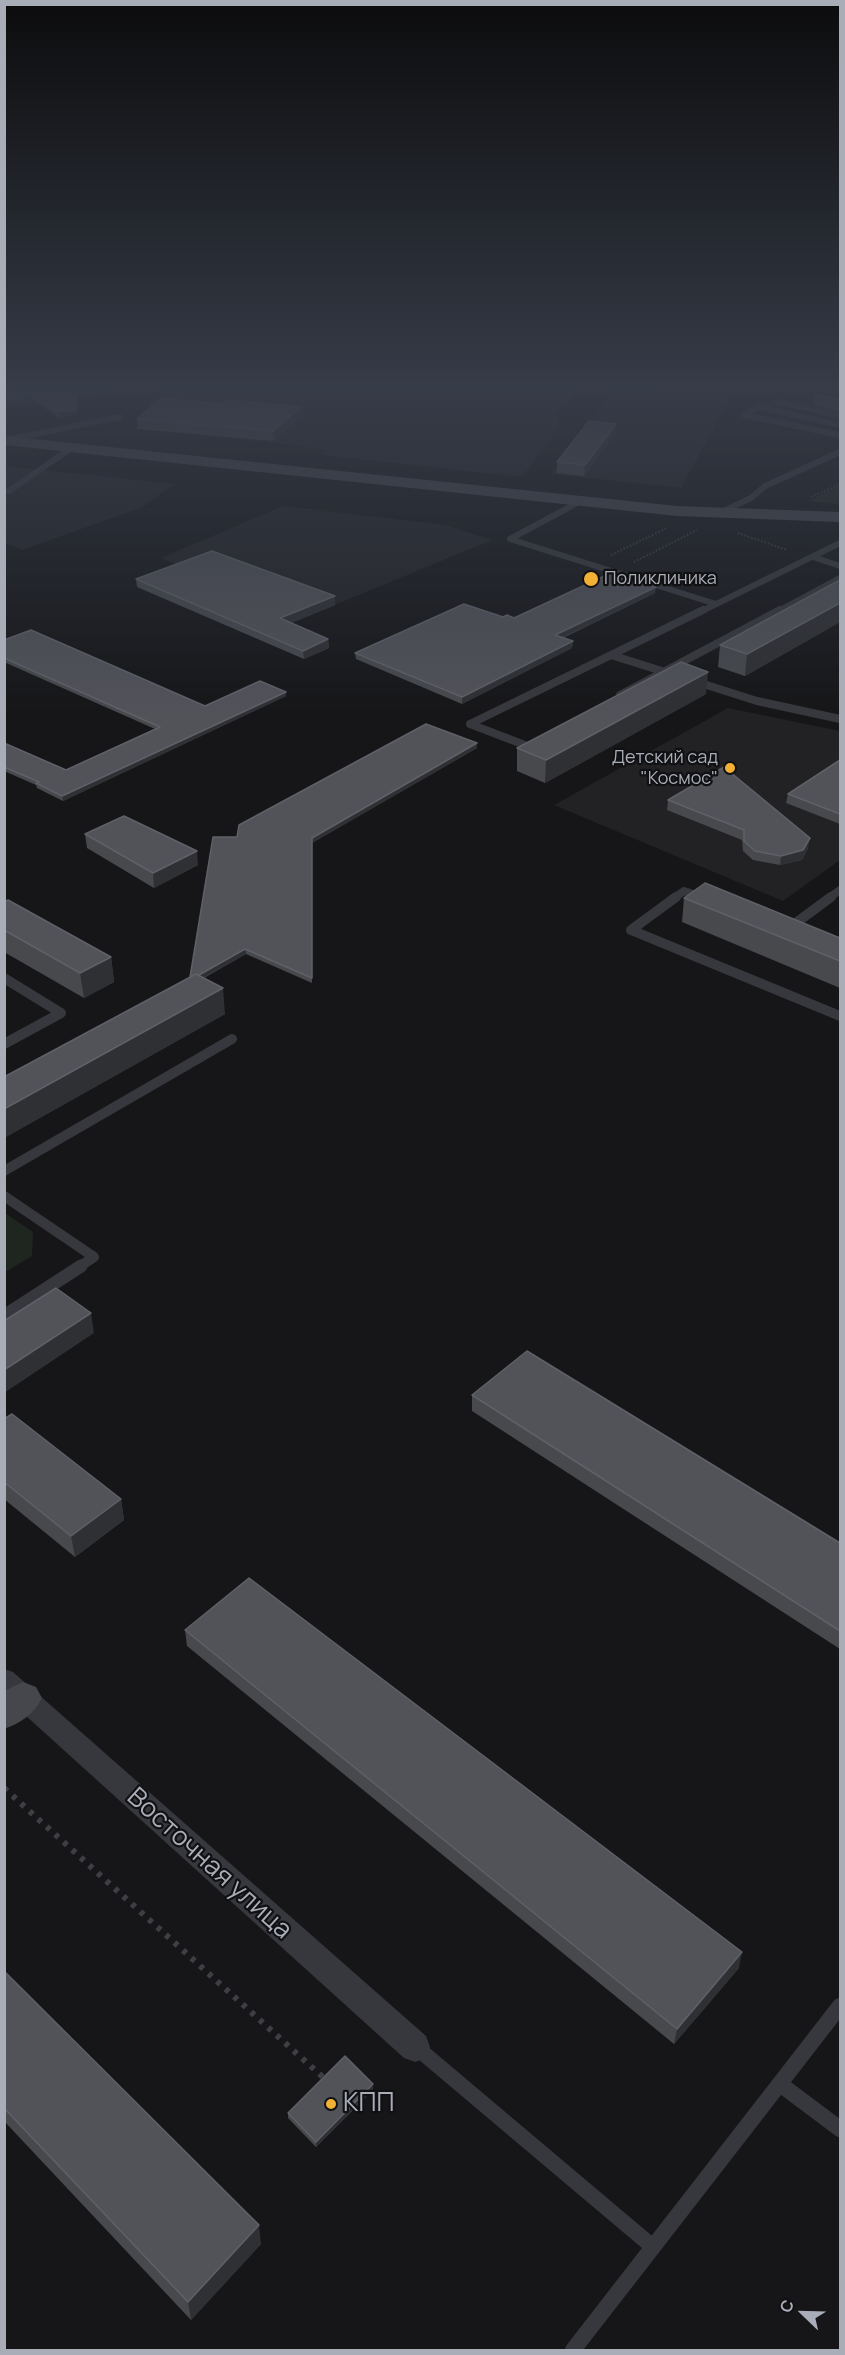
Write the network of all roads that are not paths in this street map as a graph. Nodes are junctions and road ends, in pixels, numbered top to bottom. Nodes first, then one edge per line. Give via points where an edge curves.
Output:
1 (551, 499) edge
2 (749, 499) edge
3 (579, 502) junction
4 (718, 513) junction
5 (840, 518) edge
6 (840, 543) edge
7 (812, 557) junction
8 (840, 566) edge
9 (840, 578) edge
10 (716, 604) junction
11 (611, 655) junction
12 (662, 671) junction
13 (672, 674) edge
14 (683, 678) edge
15 (611, 700) edge
16 (840, 719) edge
17 (540, 741) edge
18 (840, 890) edge
19 (715, 902) edge
20 (776, 926) edge
21 (786, 930) junction
22 (797, 934) edge
23 (4, 978) edge
24 (840, 1016) edge
25 (232, 1039) dead end
26 (4, 1044) edge
27 (4, 1171) edge
28 (4, 1196) edge
29 (4, 1317) edge
30 (11, 1697) edge
31 (840, 2006) edge
32 (415, 2047) joint
33 (780, 2084) junction
34 (840, 2129) edge
35 (653, 2247) junction
36 (573, 2350) edge

1 - 3 street
2 - 4 lane
3 - 4 street
3 - 10 lane via 510,539
4 - 5 street
6 - 7 lane
7 - 8 lane
7 - 10 lane
9 - 12 lane
10 - 11 lane
11 - 12 lane
11 - 17 lane via 470,723 530,747
12 - 13 lane
12 - 15 lane
14 - 16 lane via 757,701
18 - 21 lane
19 - 24 lane via 684,891 631,930
20 - 21 lane
21 - 22 lane
23 - 26 lane via 62,1013
25 - 27 lane
28 - 29 lane via 94,1257
30 - 32 street, Восточная улица
31 - 33 lane
32 - 35 lane
33 - 34 lane
33 - 35 lane
35 - 36 lane

